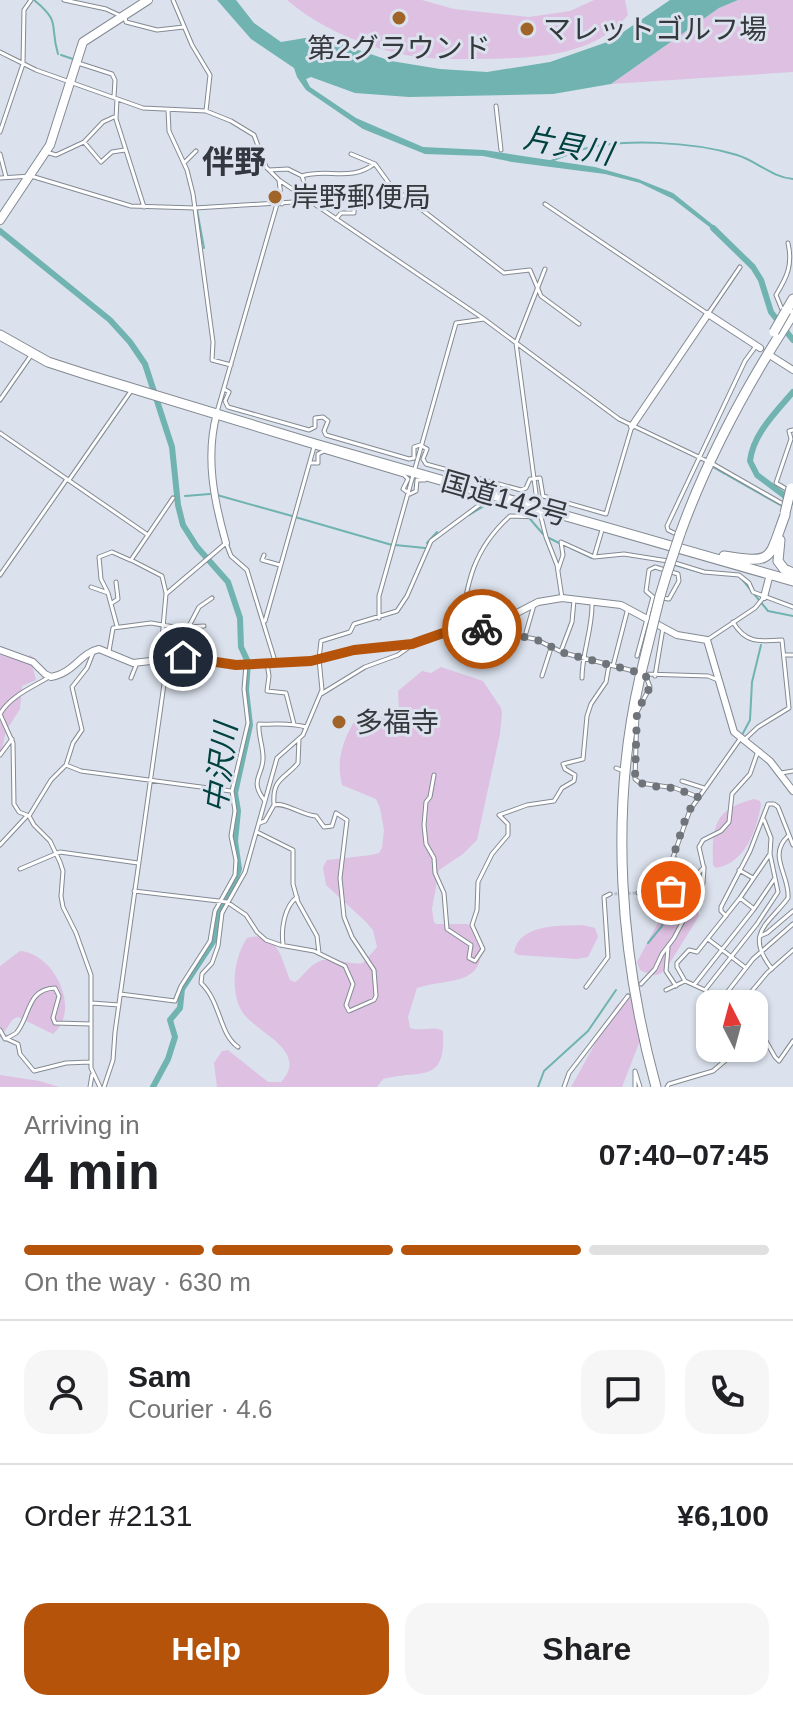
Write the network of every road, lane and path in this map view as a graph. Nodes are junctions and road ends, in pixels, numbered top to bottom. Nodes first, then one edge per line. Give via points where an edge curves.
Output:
1 (31, 0) edge
2 (64, 0) edge
3 (148, 0) edge
4 (173, 0) edge
5 (123, 15) junction
6 (185, 26) junction
7 (0, 52) edge
8 (76, 62) junction
9 (23, 64) junction
10 (71, 82) junction
11 (116, 98) junction
12 (496, 106) dead end
13 (168, 110) junction
14 (206, 111) junction
15 (115, 117) junction
16 (0, 132) edge
17 (84, 142) junction
18 (125, 150) junction
19 (501, 150) dead end
20 (196, 151) dead end
21 (46, 152) junction
22 (0, 154) edge
23 (351, 154) dead end
24 (184, 163) junction
25 (375, 164) junction
26 (267, 170) junction
27 (31, 176) junction
28 (302, 176) junction
29 (0, 178) edge
30 (6, 178) junction
31 (279, 180) junction
32 (354, 198) dead end
33 (310, 201) junction
34 (280, 204) junction
35 (545, 204) dead end
36 (144, 207) junction
37 (195, 208) junction
38 (336, 219) junction
39 (0, 220) edge
40 (788, 243) dead end
41 (740, 267) dead end
42 (545, 269) dead end
43 (537, 291) junction
44 (793, 299) edge
45 (708, 314) junction
46 (791, 317) edge
47 (484, 319) junction
48 (579, 324) dead end
49 (0, 335) edge
50 (777, 336) junction
51 (516, 343) junction
52 (763, 352) junction
53 (32, 354) junction
54 (231, 365) junction
55 (793, 370) edge
56 (133, 388) junction
57 (224, 389) junction
58 (0, 400) edge
59 (739, 403) junction
60 (217, 413) junction
61 (632, 426) junction
62 (793, 430) edge
63 (0, 433) edge
64 (315, 444) junction
65 (422, 446) junction
66 (698, 456) junction
67 (705, 460) dead end
68 (310, 463) junction
69 (712, 464) dead end
70 (415, 470) junction
71 (534, 478) junction
72 (68, 480) junction
73 (792, 487) edge
74 (479, 492) junction
75 (408, 493) junction
76 (173, 498) dead end
77 (538, 503) junction
78 (788, 513) edge
79 (541, 517) junction
80 (603, 525) junction
81 (677, 534) junction
82 (148, 535) junction
83 (778, 539) junction
84 (226, 543) junction
85 (264, 555) dead end
86 (721, 555) junction
87 (594, 557) junction
88 (131, 560) junction
89 (280, 565) junction
90 (558, 570) junction
91 (770, 572) junction
92 (0, 575) edge
93 (793, 576) edge
94 (116, 582) dead end
95 (91, 587) dead end
96 (108, 593) junction
97 (166, 593) junction
98 (656, 597) junction
99 (212, 598) dead end
100 (562, 598) junction
101 (574, 600) junction
102 (762, 601) junction
103 (592, 602) junction
104 (112, 603) junction
105 (533, 604) junction
106 (793, 607) edge
107 (628, 608) junction
108 (646, 617) junction
109 (379, 618) junction
110 (733, 622) junction
111 (265, 623) junction
112 (162, 624) junction
113 (117, 626) junction
114 (204, 626) dead end
115 (189, 627) junction
116 (663, 628) junction
117 (486, 629) junction
118 (460, 630) junction
119 (525, 636) junction
120 (707, 640) junction
121 (412, 644) junction
122 (551, 648) junction
123 (94, 649) junction
124 (0, 650) edge
125 (109, 651) junction
126 (561, 651) junction
127 (785, 655) junction
128 (793, 655) edge
129 (637, 656) dead end
130 (583, 658) junction
131 (199, 659) junction
132 (319, 659) junction
133 (162, 661) junction
134 (137, 663) junction
135 (271, 663) junction
136 (248, 665) junction
137 (611, 665) junction
138 (542, 676) dead end
139 (643, 676) junction
140 (655, 676) junction
141 (49, 677) junction
142 (131, 678) dead end
143 (582, 678) dead end
144 (718, 680) junction
145 (321, 694) junction
146 (294, 724) junction
147 (306, 727) junction
148 (12, 739) junction
149 (299, 739) junction
150 (741, 740) junction
151 (758, 751) junction
152 (0, 755) edge
153 (276, 760) junction
154 (264, 761) junction
155 (66, 765) junction
156 (793, 771) edge
157 (780, 774) junction
158 (434, 775) dead end
159 (150, 780) junction
160 (682, 781) dead end
161 (704, 788) junction
162 (232, 791) junction
163 (793, 791) edge
164 (698, 797) junction
165 (265, 801) junction
166 (274, 804) junction
167 (28, 817) junction
168 (764, 820) junction
169 (259, 823) junction
170 (256, 831) junction
171 (789, 835) junction
172 (0, 845) edge
173 (793, 845) edge
174 (57, 853) junction
175 (770, 854) junction
176 (138, 863) junction
177 (704, 867) junction
178 (20, 869) dead end
179 (739, 870) junction
180 (775, 878) junction
181 (753, 879) junction
182 (659, 883) junction
183 (791, 888) edge
184 (134, 891) junction
185 (638, 893) tunnel mouth
186 (610, 894) dead end
187 (297, 897) junction
188 (740, 898) junction
189 (224, 902) junction
190 (754, 909) junction
191 (793, 911) edge
192 (726, 916) junction
193 (793, 926) edge
194 (760, 936) junction
195 (708, 939) junction
196 (282, 945) junction
197 (670, 945) junction
198 (722, 949) junction
199 (793, 950) edge
200 (761, 952) junction
201 (319, 953) junction
202 (731, 957) junction
203 (746, 968) junction
204 (772, 969) junction
205 (685, 981) junction
206 (641, 984) dead end
207 (694, 985) junction
208 (676, 986) junction
209 (586, 987) dead end
210 (666, 990) dead end
211 (705, 990) joint
212 (729, 990) edge
213 (753, 990) edge
214 (120, 994) junction
215 (628, 996) dead end
216 (92, 1003) junction
217 (119, 1005) junction
218 (91, 1024) junction
219 (0, 1030) edge
220 (7, 1039) junction
221 (793, 1041) edge
222 (768, 1045) edge
223 (238, 1047) dead end
224 (90, 1062) junction
225 (726, 1062) edge
226 (92, 1074) junction
227 (90, 1087) edge
228 (102, 1087) edge
229 (564, 1087) edge
230 (656, 1087) edge
231 (667, 1087) edge

1 - 9 street via 24,10
2 - 5 street
3 - 5 main road
4 - 6 street
5 - 6 street via 126,22 157,30
5 - 8 main road via 85,39
6 - 14 street via 210,75
7 - 9 street
8 - 10 main road
8 - 11 street via 112,74
9 - 10 street
9 - 16 street
10 - 11 street
10 - 21 main road
11 - 13 street
11 - 15 street
12 - 19 street
13 - 14 street
13 - 24 street via 169,131
14 - 26 street via 252,133
15 - 17 street
15 - 18 street
17 - 18 street via 101,162 112,152
17 - 21 street via 56,155
18 - 36 street
20 - 24 street
21 - 27 main road
22 - 30 street
23 - 25 street
24 - 37 street
25 - 28 street via 356,175
25 - 43 street via 391,186 504,273 530,270
26 - 28 street via 288,169
26 - 31 street
27 - 30 street
27 - 36 street
27 - 39 main road
28 - 33 street
29 - 30 street
31 - 33 street
31 - 34 street
32 - 38 street via 354,213 341,213
33 - 34 street
33 - 38 street
34 - 37 street
34 - 54 street
35 - 45 street
36 - 37 street
37 - 54 street via 212,360
38 - 47 street
40 - 46 street via 791,267 776,295 779,309
41 - 45 street
42 - 43 street
43 - 48 street
43 - 51 street
44 - 46 highway
45 - 52 main road
45 - 61 main road
46 - 50 highway, bridge
47 - 51 street
47 - 65 street via 456,323
49 - 53 highway, 国道142号
50 - 52 highway
50 - 59 highway
51 - 61 street
51 - 71 street
52 - 55 main road
52 - 59 highway
52 - 66 street via 745,361
53 - 56 highway, 国道142号
53 - 58 street
54 - 57 street
56 - 60 highway, 国道142号
56 - 72 street
57 - 60 street
57 - 65 street via 229,393 228,407 309,430 316,417 323,417 328,421 326,435 413,459 414,447
59 - 81 highway
60 - 64 highway, 国道142号
60 - 70 highway, 国道142号
60 - 84 main road via 212,434 214,498
61 - 66 street
61 - 71 street via 606,514 543,496 542,480
62 - 73 street via 776,483
63 - 72 street
64 - 68 street
64 - 70 highway, 国道142号
65 - 70 street
65 - 71 street via 427,449 426,464 521,490
66 - 67 street
66 - 81 street via 667,526
68 - 75 street via 318,463 318,454 324,451 404,475 408,479 403,489
68 - 89 street
69 - 78 street
70 - 74 highway, 国道142号
70 - 75 street
70 - 77 highway, 国道142号
71 - 77 street
72 - 82 street
72 - 92 street
73 - 78 highway, bridge
74 - 75 street via 422,479 416,482 416,491
74 - 77 highway, 国道142号
74 - 109 street via 482,503 431,541 399,609
75 - 109 street via 379,596
76 - 82 street
77 - 79 street
77 - 80 highway, 国道142号
77 - 86 highway, 国道142号
78 - 83 highway
79 - 90 street
79 - 118 street via 510,516 485,543 468,585
80 - 87 street
80 - 91 highway, 国道142号
81 - 98 highway, bridge
82 - 88 street
83 - 86 highway via 764,560
83 - 91 highway
83 - 93 highway via 778,561
84 - 97 street
84 - 111 street via 231,556 247,570
85 - 89 street via 262,560
86 - 91 highway, 国道142号
87 - 90 street via 560,543
87 - 102 street via 631,554 735,574
88 - 96 street via 112,552 99,557
88 - 97 street via 162,576
89 - 111 street
90 - 100 street
91 - 93 highway, 国道142号
91 - 102 main road
94 - 104 street via 118,599
95 - 96 street
96 - 104 street
97 - 112 street
98 - 98 street via 669,599 678,574 650,569 646,591
98 - 108 street
98 - 139 highway, bridge
99 - 115 street via 199,607
100 - 101 main road
100 - 105 main road
101 - 103 main road
101 - 126 street
102 - 106 street via 779,600
102 - 110 street
103 - 107 main road
103 - 130 street
104 - 113 street
105 - 117 main road
105 - 119 street
107 - 108 main road
107 - 137 street
108 - 116 main road
108 - 129 street
109 - 132 street via 324,638
110 - 120 street
110 - 127 street via 744,637 782,640
111 - 135 street
112 - 113 street
112 - 115 street
112 - 133 street
113 - 125 street
114 - 115 street
115 - 131 street via 197,639
116 - 120 main road
116 - 140 street
117 - 118 main road
117 - 119 street
118 - 121 main road
119 - 122 street
120 - 144 main road
121 - 132 main road
121 - 145 street
122 - 126 street
122 - 138 street
123 - 125 main road
123 - 141 main road via 70,671
123 - 155 street via 72,687 83,727
124 - 141 main road via 31,661
125 - 134 main road
126 - 130 street
127 - 128 street
127 - 150 street via 789,708
130 - 137 street
130 - 143 street
131 - 133 main road
131 - 136 main road
132 - 135 main road
132 - 145 street
133 - 134 main road
133 - 159 street via 165,677
134 - 142 street
135 - 136 main road
135 - 146 street via 267,691 286,693
136 - 162 street via 248,723
137 - 139 street
137 - 158 street via 587,716 583,759 563,764 575,775 574,781 554,801 499,815 508,824 508,835 478,882 472,925 483,949 475,961 469,958 471,945 447,929 444,893 426,844 423,816
139 - 140 street
139 - 164 street via 650,687 637,712 632,773 640,783
139 - 230 highway via 624,789 623,870 634,987
140 - 144 street
141 - 148 street via 26,688 1,711
144 - 150 main road via 732,728
145 - 147 street
146 - 147 street
146 - 154 street via 259,724
147 - 149 street
148 - 152 street
148 - 167 street via 13,800
149 - 153 street
149 - 166 street via 298,763 280,778
150 - 151 main road
150 - 161 street
151 - 157 main road
151 - 177 street via 750,774 732,794 729,822 700,843
153 - 154 street
153 - 165 street
154 - 165 street via 256,777
155 - 159 street
155 - 167 street
156 - 157 street
157 - 163 main road
159 - 162 street
159 - 176 street
160 - 161 street
161 - 164 street
162 - 189 street via 236,871
164 - 182 street
165 - 169 street
166 - 169 street
166 - 201 street via 316,816 325,828 332,826 336,813 347,820 340,877 345,919 374,970 374,1000 349,1011 353,984 348,969
167 - 172 street
167 - 174 street
168 - 171 street via 766,806 774,804
168 - 175 street
168 - 179 street
169 - 170 street
170 - 187 street via 291,847
170 - 189 street via 244,875
171 - 173 street
171 - 183 street via 778,857
174 - 176 street
174 - 178 street
174 - 216 street via 63,871 62,902 88,965
175 - 180 street
175 - 181 street
176 - 184 street
177 - 182 street via 683,891
177 - 197 street via 703,883
179 - 181 street
179 - 192 street via 721,907
180 - 190 street
180 - 202 street via 778,892
181 - 188 street
182 - 185 street via 650,892
183 - 194 street
184 - 189 street
184 - 214 street
186 - 209 street via 604,897 608,957
187 - 196 street via 286,911
187 - 201 street via 317,936
188 - 190 street
188 - 192 street
189 - 196 street via 246,915 263,937
189 - 214 street via 215,911 210,941 176,1000
189 - 223 street via 218,946 201,983 212,994 226,1033
190 - 198 street
191 - 194 street
192 - 195 street
193 - 200 street
194 - 200 street
195 - 198 street
195 - 205 street via 677,963
196 - 201 street
197 - 206 street
197 - 208 street via 666,971
198 - 202 street
198 - 207 street
199 - 204 street
200 - 203 street
200 - 204 street
202 - 203 street
202 - 211 street
203 - 212 street
204 - 213 street
205 - 207 street
205 - 208 street
207 - 211 street
208 - 210 street
214 - 217 street
215 - 229 street
216 - 217 street
216 - 218 street
217 - 228 street via 113,1060
218 - 220 street via 55,1023 59,996 50,988 32,1001 17,1032
218 - 224 street
219 - 220 street
220 - 224 street via 18,1044 34,1071
221 - 222 street via 779,1061
224 - 226 street
225 - 231 street
226 - 227 street
226 - 228 street

